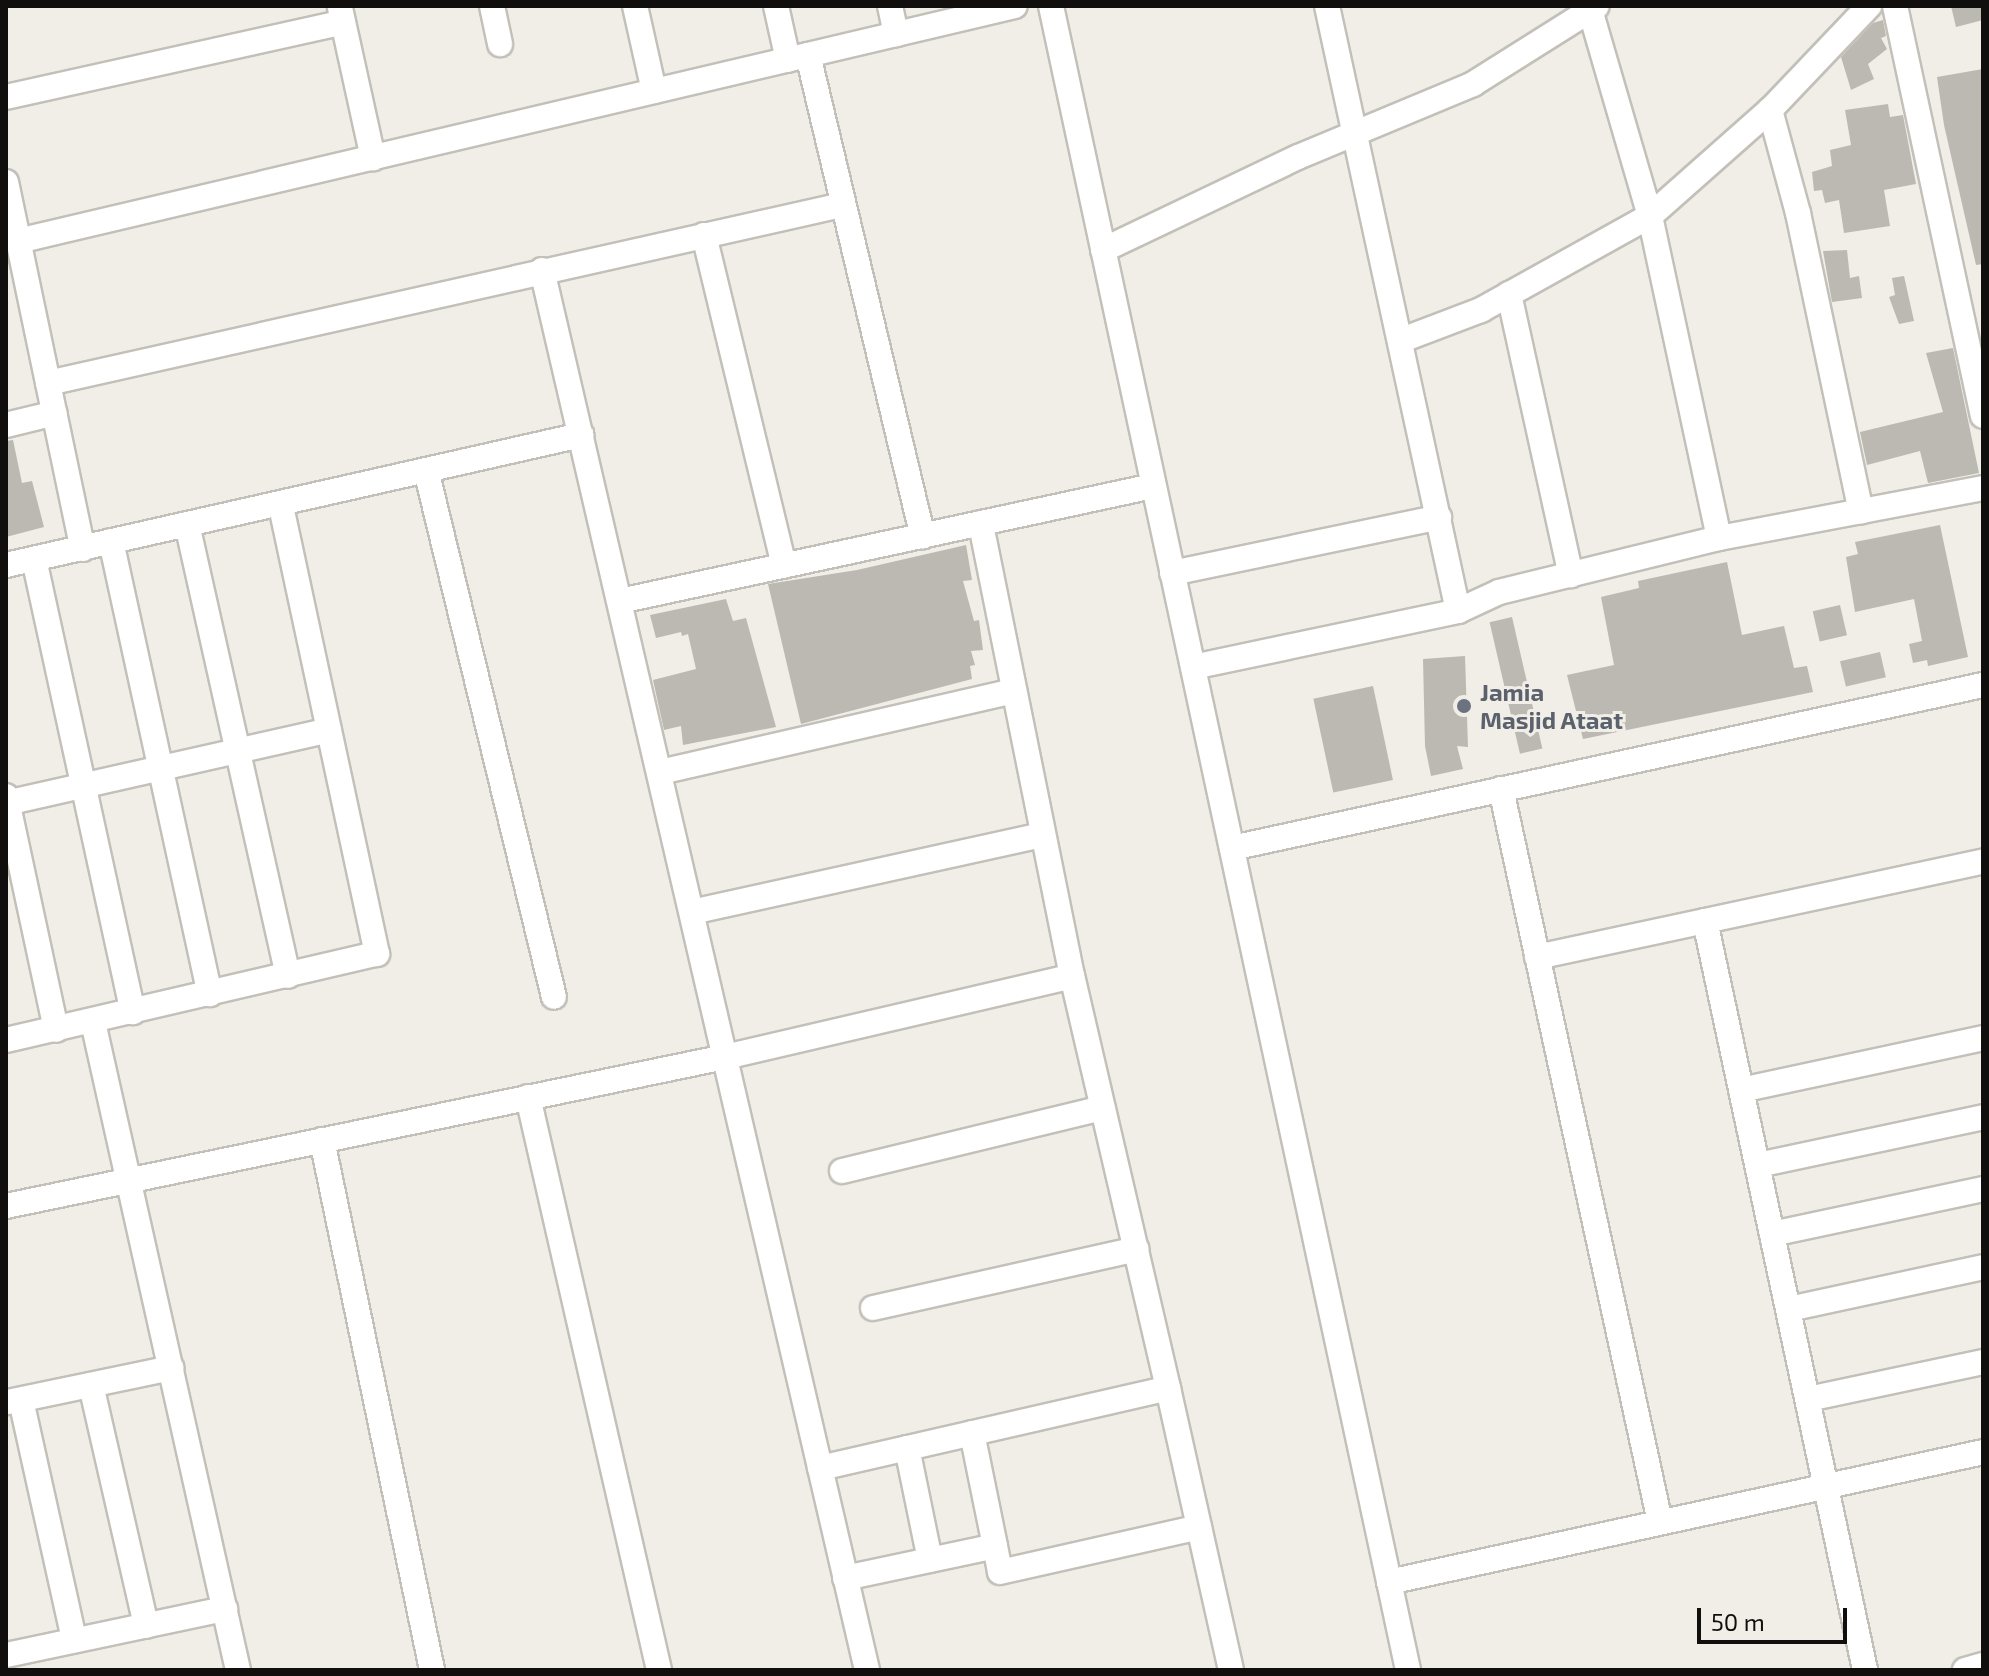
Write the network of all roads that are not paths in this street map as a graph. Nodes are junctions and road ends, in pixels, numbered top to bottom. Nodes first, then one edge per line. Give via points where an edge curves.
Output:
1 (492, 6) edge
2 (635, 6) edge
3 (776, 6) edge
4 (890, 6) edge
5 (1015, 6) edge
6 (1051, 6) edge
7 (1327, 6) edge
8 (1869, 6) edge
9 (1895, 6) edge
10 (1594, 10) edge
11 (341, 14) edge
12 (896, 34) junction
13 (500, 44) dead end
14 (798, 57) junction
15 (654, 91) junction
16 (6, 97) edge
17 (1770, 110) junction
18 (1353, 132) junction
19 (373, 158) junction
20 (6, 182) edge
21 (842, 205) junction
22 (1650, 216) junction
23 (13, 232) edge
24 (704, 235) junction
25 (1103, 250) junction
26 (542, 270) junction
27 (1509, 294) junction
28 (1402, 340) junction
29 (1976, 352) edge
30 (48, 383) junction
31 (55, 413) junction
32 (1983, 416) edge
33 (6, 425) edge
34 (581, 435) junction
35 (426, 470) junction
36 (1153, 486) junction
37 (1983, 488) edge
38 (280, 503) junction
39 (1861, 511) junction
40 (1439, 517) junction
41 (981, 523) junction
42 (187, 524) junction
43 (923, 536) junction
44 (1719, 538) junction
45 (111, 541) junction
46 (83, 549) junction
47 (34, 559) junction
48 (6, 565) edge
49 (784, 565) junction
50 (1172, 573) junction
51 (1571, 575) junction
52 (620, 601) junction
53 (1458, 611) junction
54 (1193, 667) junction
55 (1983, 685) edge
56 (1013, 691) junction
57 (329, 730) junction
58 (238, 750) junction
59 (160, 768) junction
60 (660, 772) junction
61 (84, 785) junction
62 (1501, 789) junction
63 (6, 800) edge
64 (1043, 835) junction
65 (1232, 848) junction
66 (1983, 861) edge
67 (692, 912) junction
68 (1705, 921) junction
69 (1537, 957) junction
70 (288, 976) junction
71 (1072, 976) junction
72 (210, 994) junction
73 (554, 997) dead end
74 (133, 1012) junction
75 (93, 1022) junction
76 (56, 1030) junction
77 (1983, 1038) edge
78 (6, 1040) edge
79 (725, 1057) junction
80 (1741, 1090) junction
81 (528, 1097) junction
82 (1103, 1108) junction
83 (1983, 1117) edge
84 (322, 1140) junction
85 (1758, 1165) junction
86 (842, 1171) dead end
87 (131, 1179) junction
88 (1983, 1189) edge
89 (6, 1206) edge
90 (1772, 1234) junction
91 (1136, 1249) junction
92 (1983, 1267) edge
93 (873, 1308) dead end
94 (1789, 1309) junction
95 (1983, 1362) edge
96 (171, 1368) junction
97 (91, 1385) junction
98 (1168, 1388) junction
99 (1808, 1399) junction
100 (14, 1401) edge
101 (972, 1433) junction
102 (907, 1448) junction
103 (1983, 1452) edge
104 (820, 1468) junction
105 (1827, 1486) junction
106 (1660, 1522) junction
107 (1199, 1527) junction
108 (995, 1546) junction
109 (930, 1560) junction
110 (845, 1578) junction
111 (1389, 1582) junction
112 (225, 1609) junction
113 (146, 1626) junction
114 (74, 1640) junction
115 (6, 1655) edge
116 (1983, 1665) edge
117 (860, 1669) edge
118 (238, 1670) edge
119 (432, 1670) edge
120 (659, 1670) edge
121 (1231, 1670) edge
122 (1408, 1670) edge
123 (1865, 1670) edge
124 (1965, 1670) edge

1 - 13 street
2 - 15 street
3 - 14 street
4 - 12 street
5 - 12 street
6 - 25 street
7 - 18 street
8 - 17 street
9 - 29 street
10 - 18 street via 1473,84
10 - 22 street
11 - 16 street
11 - 19 street
12 - 14 street
14 - 15 street
14 - 21 street
15 - 19 street
17 - 22 street
17 - 39 street via 1798,213
18 - 25 street
18 - 28 street
19 - 23 street
20 - 23 street
21 - 24 street
21 - 43 street
22 - 27 street
22 - 44 street
23 - 30 street
24 - 26 street
24 - 49 street
25 - 36 street
26 - 30 street
26 - 34 street
27 - 28 street
27 - 51 street
28 - 40 street
29 - 32 street
30 - 31 street
31 - 33 street
31 - 46 street
34 - 35 street
34 - 52 street
35 - 38 street
35 - 73 street
36 - 41 street
36 - 50 street
37 - 39 street
38 - 42 street
38 - 57 street
39 - 44 street
40 - 50 street
40 - 53 street
41 - 43 street
41 - 56 street
42 - 45 street
42 - 58 street
43 - 49 street
44 - 51 street
45 - 46 street
45 - 59 street
46 - 47 street
47 - 48 street
47 - 61 street
49 - 52 street
50 - 54 street
51 - 53 street via 1499,592
52 - 60 street
53 - 54 street
54 - 65 street
55 - 62 street
56 - 60 street
56 - 64 street
57 - 58 street
57 - 70 street via 377,954
58 - 59 street
58 - 70 street
59 - 61 street
59 - 72 street
60 - 67 street
61 - 63 street
61 - 74 street
62 - 65 street
62 - 69 street
63 - 76 street
64 - 67 street
64 - 71 street
65 - 111 street
66 - 68 street
67 - 79 street
68 - 69 street
68 - 80 street
69 - 106 street
70 - 72 street
71 - 79 street
71 - 82 street
72 - 74 street
74 - 75 street
75 - 76 street
75 - 87 street
76 - 78 street
77 - 80 street
79 - 81 street
79 - 104 street
80 - 85 street
81 - 84 street
81 - 120 street
82 - 86 street
82 - 91 street
83 - 85 street
84 - 87 street
84 - 119 street
85 - 90 street
87 - 89 street
87 - 96 street
88 - 90 street
90 - 94 street
91 - 93 street
91 - 98 street
92 - 94 street
94 - 99 street
95 - 99 street
96 - 97 street
96 - 112 street
97 - 100 street
97 - 113 street
98 - 101 street
98 - 107 street
99 - 105 street
100 - 114 street
101 - 102 street
101 - 108 street
102 - 104 street
102 - 109 street
103 - 105 street
104 - 110 street
105 - 106 street
105 - 123 street
106 - 111 street
107 - 108 street via 1000,1572
107 - 121 street
108 - 109 street
109 - 110 street
110 - 117 street
111 - 122 street
112 - 113 street
112 - 118 street
113 - 114 street
114 - 115 street
116 - 124 street

